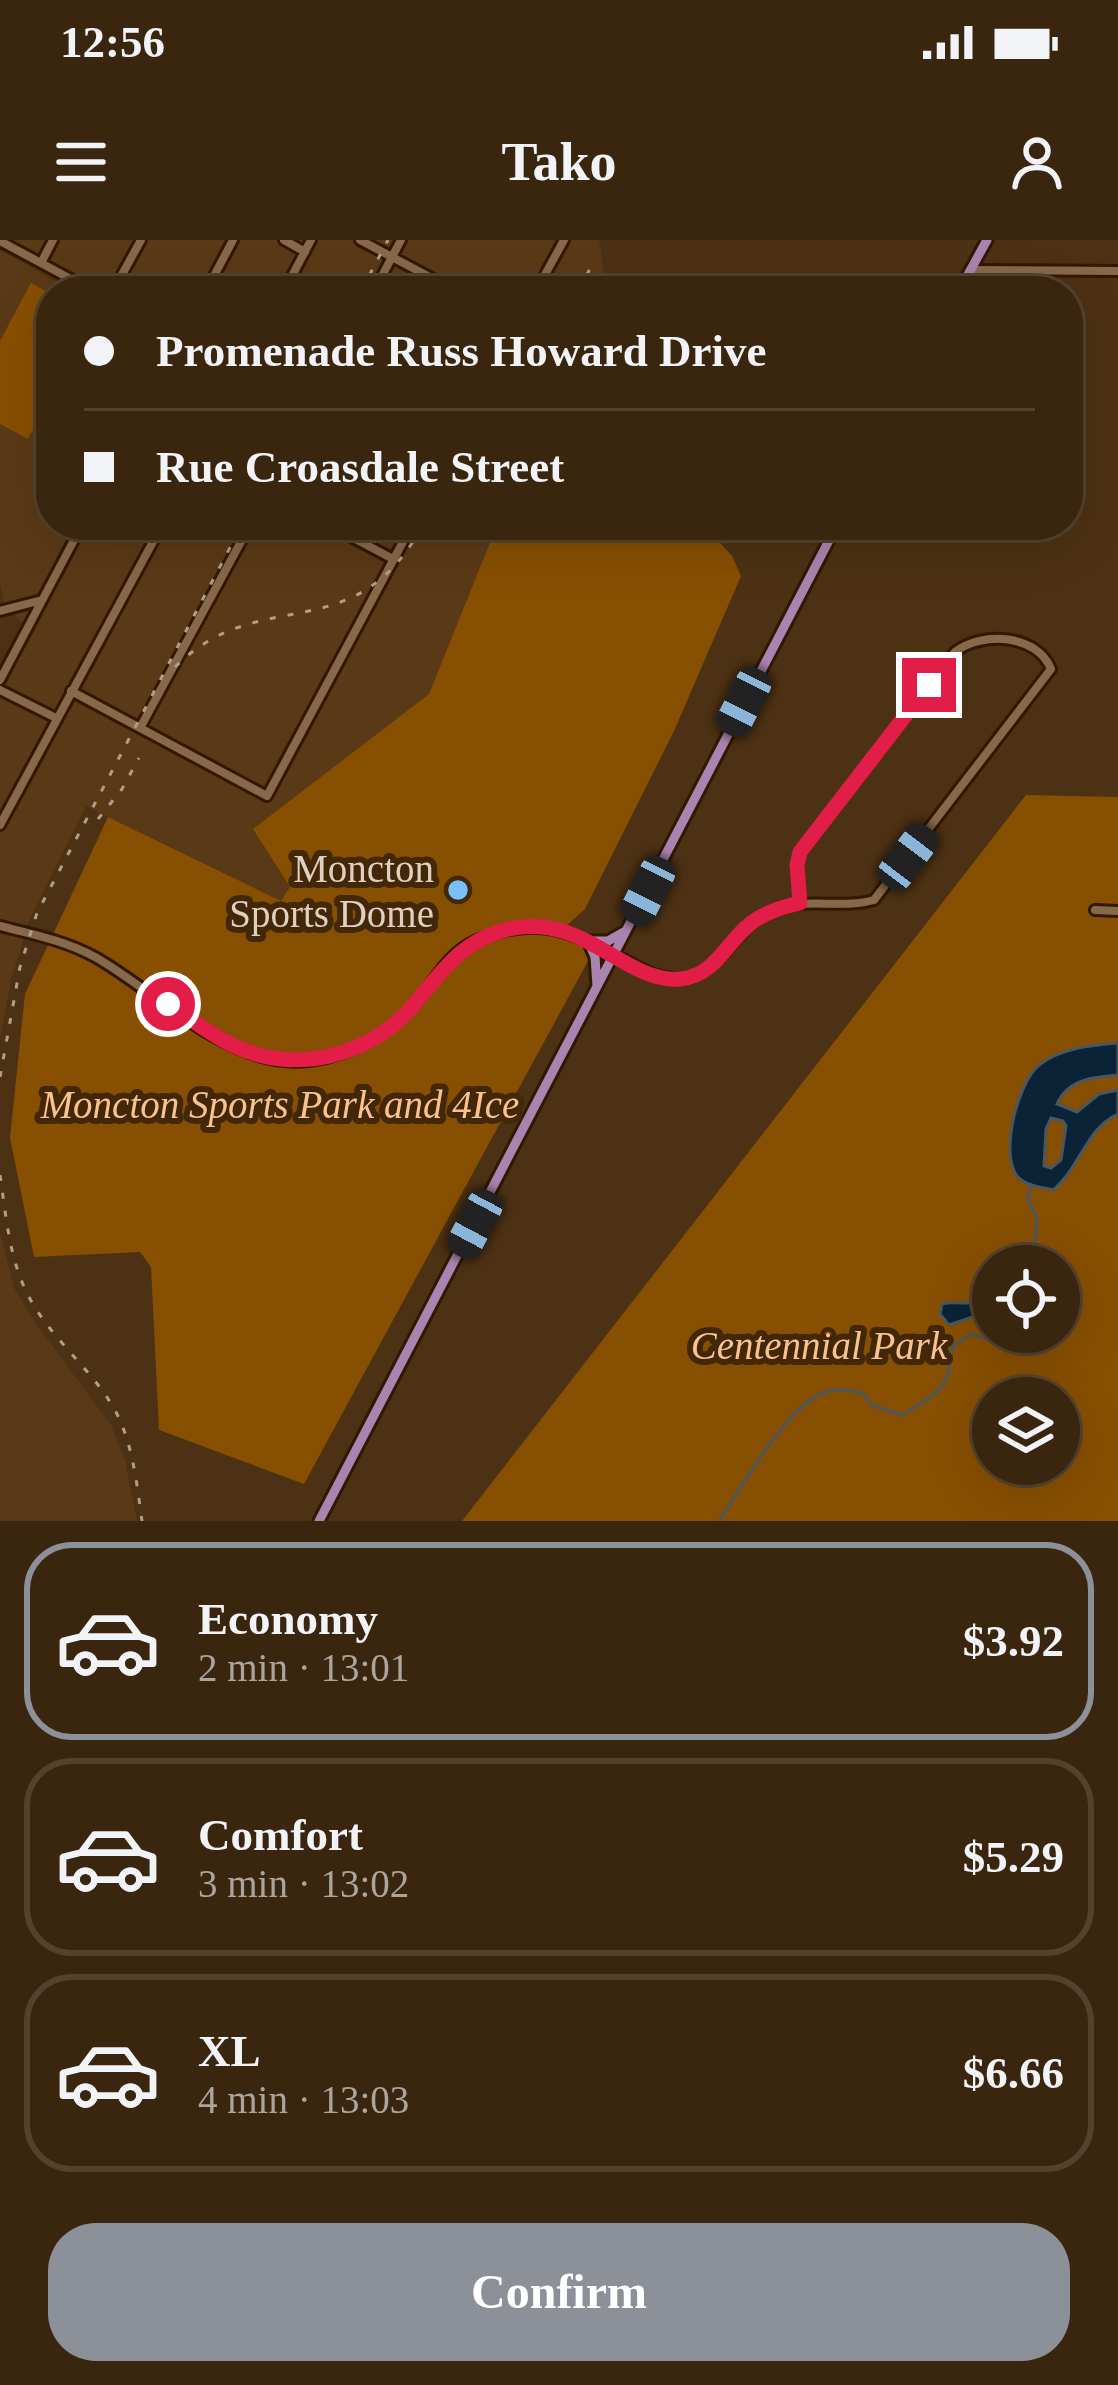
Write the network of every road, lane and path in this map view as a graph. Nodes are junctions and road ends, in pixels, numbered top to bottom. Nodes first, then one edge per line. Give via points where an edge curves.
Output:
1 (53, 240) edge
2 (140, 240) edge
3 (233, 240) edge
4 (284, 240) edge
5 (311, 240) edge
6 (360, 240) edge
7 (401, 240) edge
8 (564, 240) edge
9 (987, 240) edge
10 (0, 241) edge
11 (305, 252) junction
12 (392, 257) junction
13 (41, 263) junction
14 (970, 270) junction
15 (1118, 271) edge
16 (65, 276) edge
17 (121, 276) edge
18 (214, 276) edge
19 (292, 276) edge
20 (382, 276) edge
21 (428, 276) edge
22 (544, 276) edge
23 (967, 276) edge
24 (74, 540) edge
25 (154, 540) edge
26 (242, 540) edge
27 (356, 540) edge
28 (404, 540) edge
29 (829, 540) edge
30 (393, 560) junction
31 (43, 599) junction
32 (0, 610) edge
33 (0, 680) edge
34 (0, 690) edge
35 (71, 691) junction
36 (56, 718) junction
37 (140, 728) junction
38 (0, 825) edge
39 (800, 903) junction
40 (1095, 910) dead end
41 (1118, 911) edge
42 (1, 926) edge
43 (629, 929) junction
44 (588, 941) junction
45 (616, 956) junction
46 (597, 990) junction
47 (319, 1521) edge

1 - 13 street
2 - 17 street
3 - 18 street
4 - 11 street
5 - 11 street
6 - 12 street
7 - 12 street
8 - 22 street
9 - 14 main road
10 - 13 street
11 - 19 street
12 - 20 street
12 - 21 street
13 - 16 street
14 - 15 street
14 - 23 main road
24 - 31 street
25 - 35 street
26 - 37 street
27 - 30 street
28 - 30 street
29 - 43 main road
30 - 37 street via 267,796
31 - 32 street
31 - 33 street
34 - 36 street
35 - 36 street
35 - 37 street
36 - 38 street
39 - 39 street via 861,903 879,895 1051,669 1048,661 1021,641 979,640 955,652 800,852
39 - 45 street via 748,925 692,976 664,978
40 - 41 street
42 - 44 street via 94,956 232,1045 278,1060 351,1051 382,1034 447,962 506,929 553,928
43 - 44 main road
43 - 45 main road
44 - 45 street
44 - 46 main road
45 - 46 main road
46 - 47 main road

